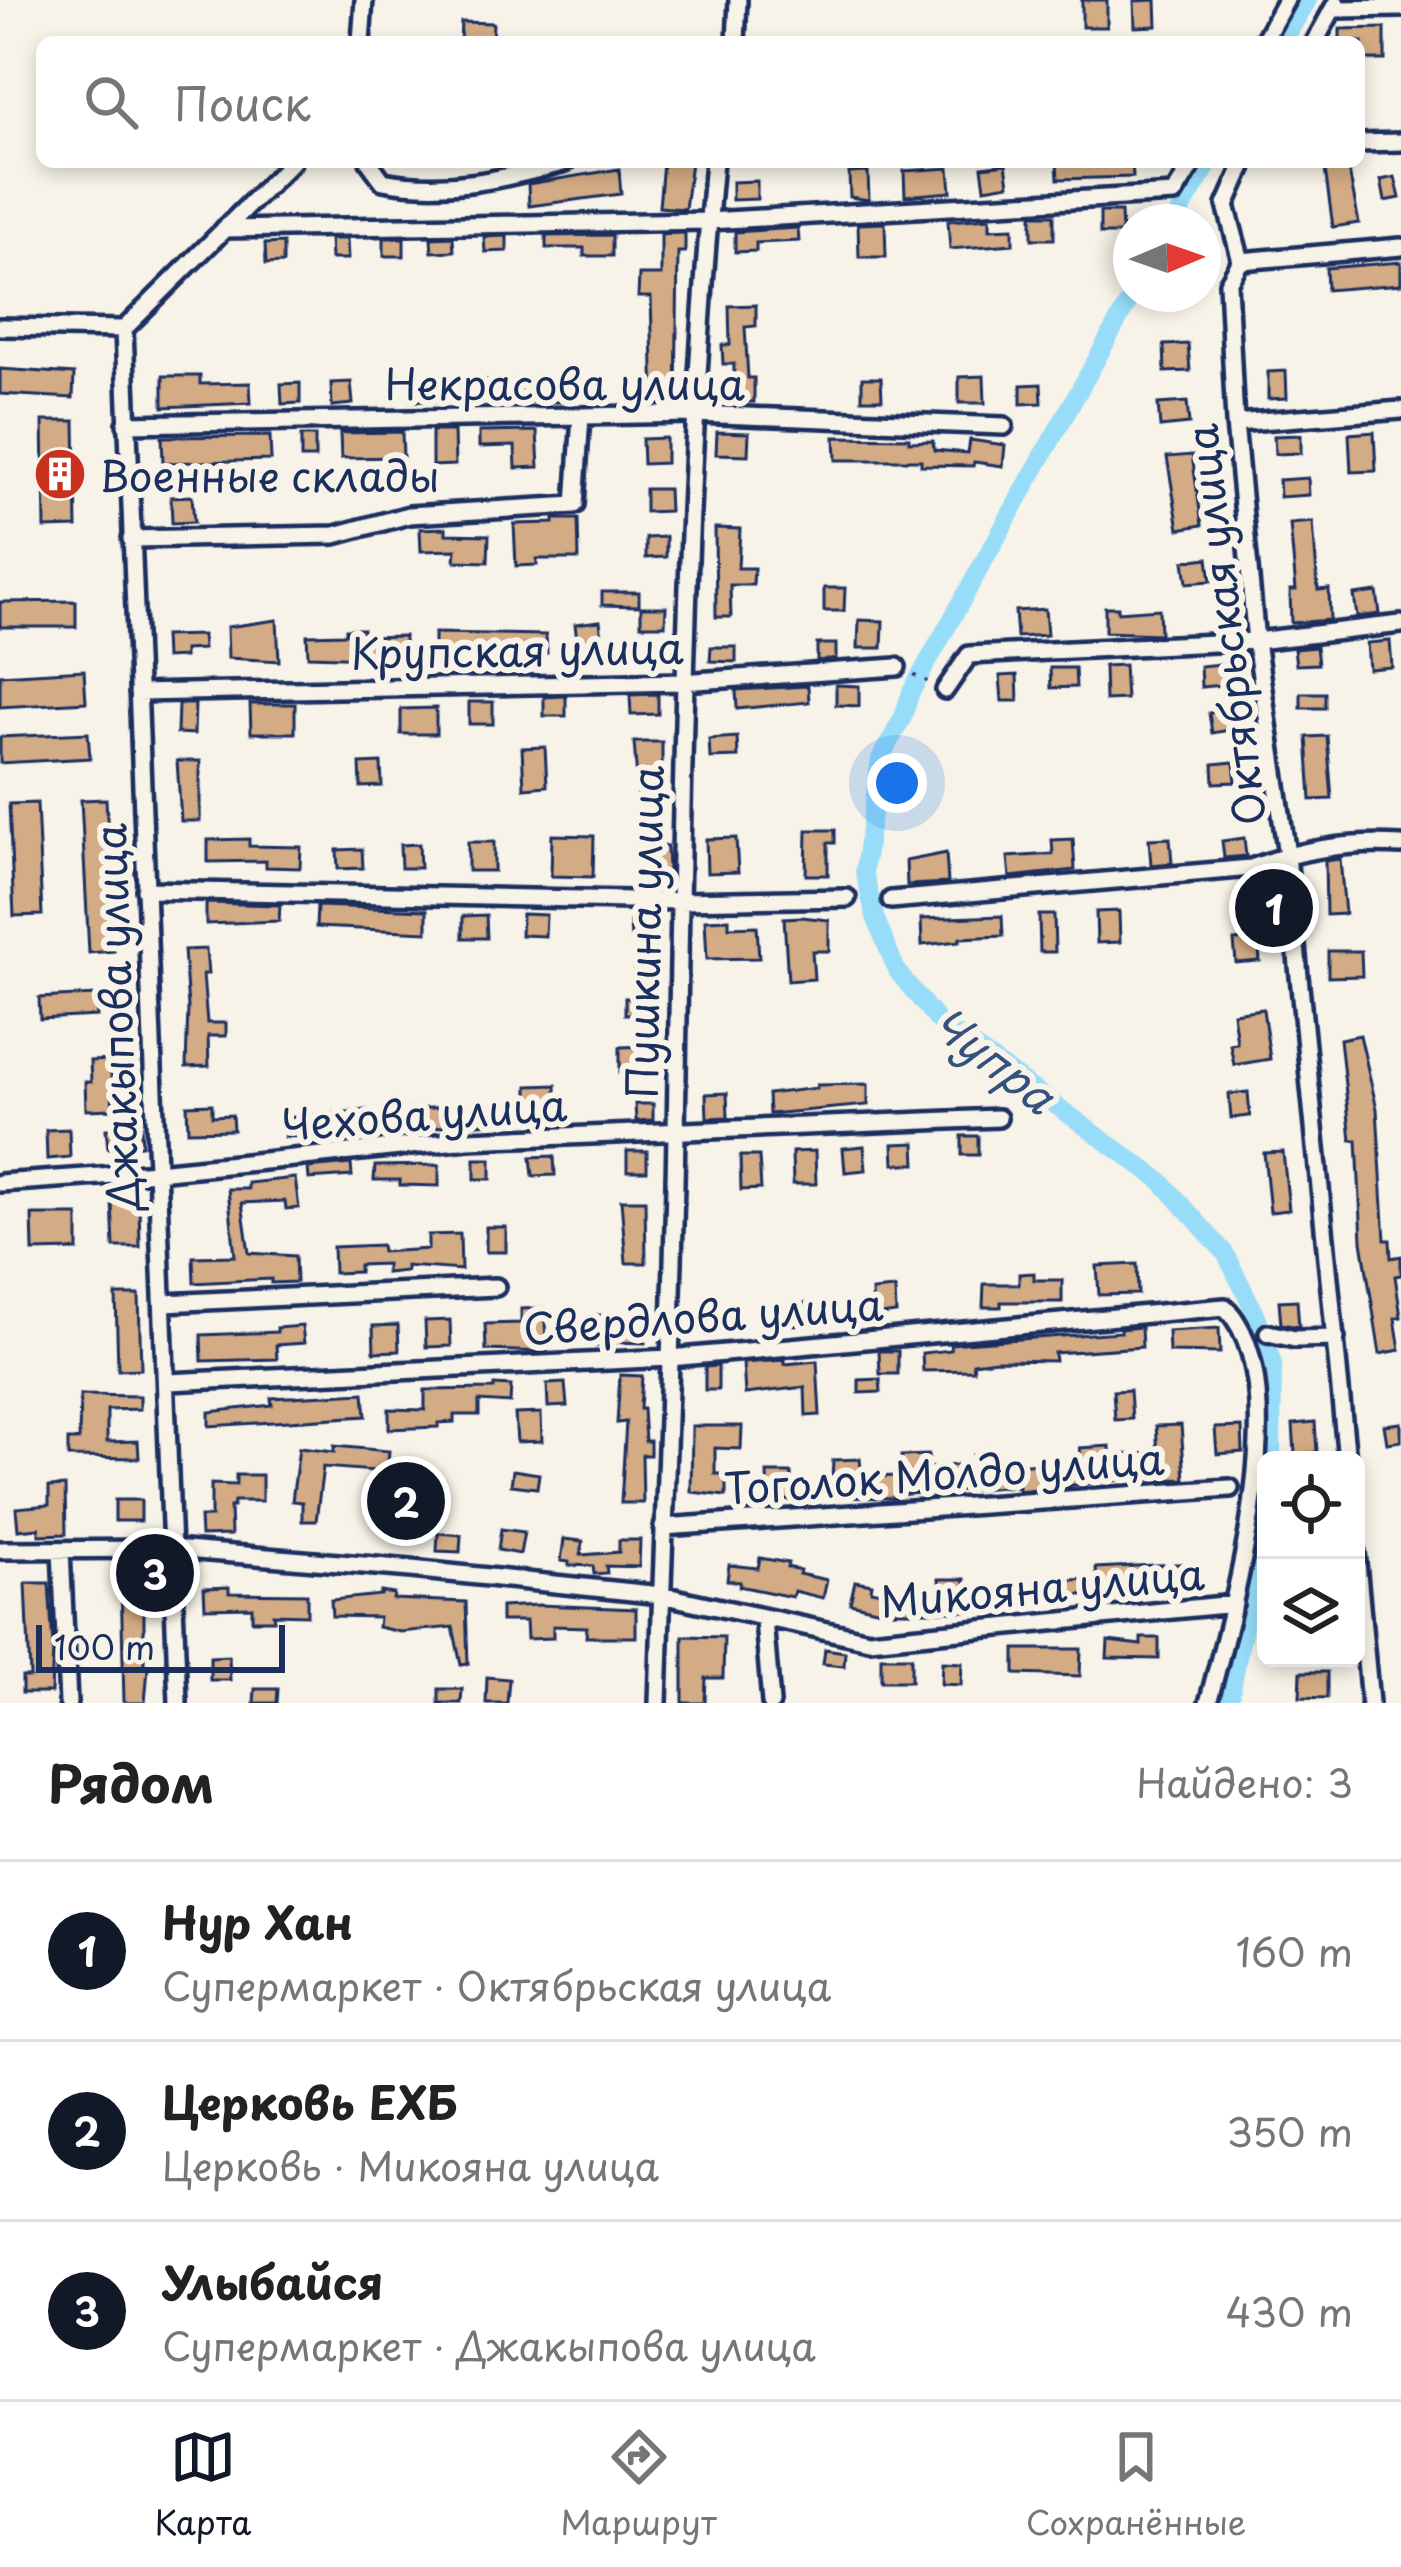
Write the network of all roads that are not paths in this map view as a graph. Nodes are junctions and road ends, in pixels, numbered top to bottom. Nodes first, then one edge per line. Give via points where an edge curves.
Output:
1 (364, 0) edge
2 (738, 0) edge
3 (1286, 0) edge
4 (1336, 4) edge
5 (1401, 8) edge
6 (361, 36) edge
7 (736, 36) edge
8 (1266, 36) edge
9 (1318, 36) edge
10 (1401, 142) edge
11 (1365, 143) edge
12 (286, 168) edge
13 (373, 168) edge
14 (543, 168) edge
15 (713, 168) edge
16 (1190, 168) edge
17 (1242, 168) edge
18 (709, 220) junction
19 (224, 230) junction
20 (1401, 247) edge
21 (1241, 261) junction
22 (0, 327) edge
23 (124, 329) junction
24 (1401, 410) edge
25 (695, 414) junction
26 (581, 416) junction
27 (1235, 423) junction
28 (127, 424) junction
29 (1004, 426) dead end
30 (131, 538) junction
31 (1401, 624) edge
32 (1256, 641) junction
33 (897, 668) road end
34 (682, 682) junction
35 (944, 690) road end
36 (137, 693) junction
37 (1401, 845) edge
38 (1287, 855) junction
39 (145, 890) junction
40 (848, 898) dead end
41 (891, 899) dead end
42 (679, 902) junction
43 (998, 1118) dead end
44 (676, 1134) junction
45 (157, 1172) junction
46 (0, 1183) edge
47 (496, 1287) dead end
48 (164, 1303) junction
49 (1268, 1333) dead end
50 (1336, 1338) junction
51 (670, 1358) junction
52 (168, 1382) junction
53 (1346, 1451) edge
54 (1230, 1488) dead end
55 (663, 1527) junction
56 (0, 1550) edge
57 (62, 1550) junction
58 (173, 1550) junction
59 (1357, 1559) edge
60 (662, 1595) junction
61 (1234, 1604) junction
62 (764, 1620) junction
63 (68, 1703) edge
64 (178, 1703) edge
65 (658, 1703) edge
66 (771, 1703) edge
67 (1208, 1703) edge
68 (1370, 1703) edge

1 - 6 street
2 - 7 street
3 - 8 street
4 - 5 street
4 - 9 street
10 - 11 street
12 - 19 street
13 - 14 street via 383,181 448,187
15 - 18 street, Пушкина улица
16 - 18 street via 1174,194
17 - 21 street via 1226,206
18 - 19 street
18 - 25 street, Пушкина улица
19 - 23 street
20 - 21 street
21 - 27 street, Октябрьская улица via 1228,283
22 - 23 street
23 - 28 street, Джакыпова улица
24 - 27 street
25 - 26 street, Некрасова улица
25 - 29 street, Некрасова улица
25 - 34 street, Пушкина улица
26 - 28 street, Некрасова улица
26 - 30 street via 575,505 409,515 335,535
27 - 32 street, Октябрьская улица
28 - 30 street, Джакыпова улица
30 - 36 street, Джакыпова улица
31 - 32 street
32 - 35 street via 969,655
32 - 38 street, Октябрьская улица
33 - 34 street, Крупская улица
34 - 36 street, Крупская улица
34 - 42 street, Пушкина улица
36 - 39 street, Джакыпова улица
37 - 38 street via 1352,842
38 - 41 street via 1251,868
38 - 50 street, Октябрьская улица
39 - 42 street
39 - 45 street, Джакыпова улица
40 - 42 street
42 - 44 street, Пушкина улица
43 - 44 street, Чехова улица
44 - 45 street, Чехова улица via 467,1140
44 - 51 street, Пушкина улица
45 - 46 street, Чехова улица
45 - 48 street, Джакыпова улица
47 - 48 street
48 - 52 street, Джакыпова улица
49 - 50 street
50 - 53 street, Октябрьская улица
51 - 52 street, Свердлова улица
51 - 55 street, Пушкина улица
51 - 61 street, Свердлова улица via 1226,1306 1251,1358 1259,1442
52 - 58 street, Джакыпова улица
54 - 55 street, Тоголок Молдо улица
55 - 60 street, Пушкина улица
56 - 57 street, Микояна улица
57 - 58 street, Микояна улица
57 - 63 street
58 - 60 street, Микояна улица
58 - 64 street, Джакыпова улица
59 - 68 street
60 - 62 street, Микояна улица
60 - 65 street, Пушкина улица
61 - 62 street, Микояна улица via 868,1640
61 - 67 street
62 - 66 street

